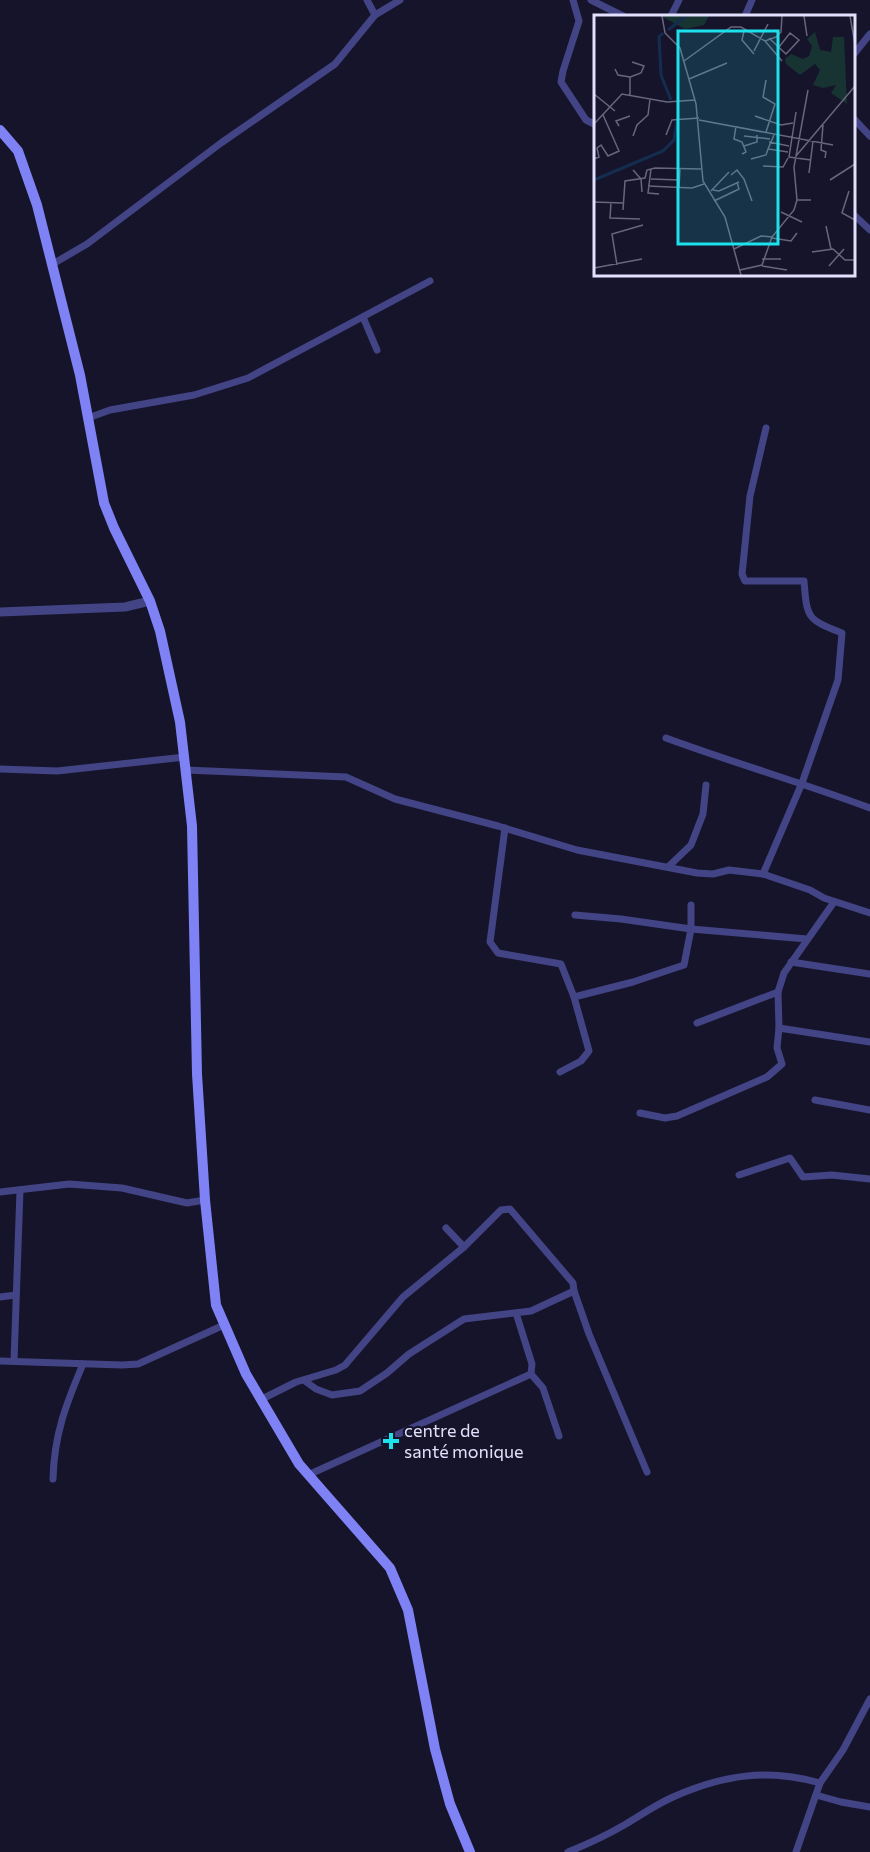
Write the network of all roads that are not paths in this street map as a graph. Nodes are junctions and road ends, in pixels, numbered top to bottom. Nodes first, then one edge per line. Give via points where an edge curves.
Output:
1 (367, 0) edge
2 (400, 0) edge
3 (573, 0) edge
4 (591, 0) edge
5 (679, 0) edge
6 (752, 0) edge
7 (375, 15) junction
8 (621, 15) edge
9 (672, 15) edge
10 (745, 15) edge
11 (870, 34) edge
12 (855, 53) edge
13 (855, 120) edge
14 (594, 124) edge
15 (0, 130) edge
16 (870, 136) edge
17 (855, 216) edge
18 (870, 230) edge
19 (51, 265) junction
20 (430, 281) dead end
21 (363, 317) junction
22 (377, 351) dead end
23 (88, 418) junction
24 (766, 428) dead end
25 (150, 601) junction
26 (0, 612) edge
27 (666, 738) dead end
28 (184, 758) junction
29 (0, 769) edge
30 (186, 770) junction
31 (802, 783) junction
32 (706, 785) dead end
33 (870, 808) edge
34 (506, 828) junction
35 (668, 867) junction
36 (763, 874) junction
37 (834, 902) junction
38 (691, 905) dead end
39 (870, 913) edge
40 (575, 915) dead end
41 (691, 929) junction
42 (807, 939) junction
43 (792, 962) junction
44 (870, 974) edge
45 (778, 992) junction
46 (574, 997) junction
47 (697, 1023) dead end
48 (779, 1028) junction
49 (870, 1042) edge
50 (560, 1072) dead end
51 (815, 1100) dead end
52 (870, 1110) edge
53 (640, 1113) dead end
54 (739, 1175) dead end
55 (870, 1179) edge
56 (20, 1190) junction
57 (0, 1192) edge
58 (205, 1200) junction
59 (446, 1228) dead end
60 (464, 1246) junction
61 (574, 1291) junction
62 (16, 1295) junction
63 (0, 1297) edge
64 (516, 1313) junction
65 (224, 1325) junction
66 (0, 1361) edge
67 (14, 1361) junction
68 (83, 1364) junction
69 (531, 1374) junction
70 (305, 1381) junction
71 (262, 1399) junction
72 (559, 1436) dead end
73 (647, 1472) dead end
74 (308, 1475) junction
75 (53, 1479) dead end
76 (870, 1699) edge
77 (820, 1783) junction
78 (816, 1795) junction
79 (870, 1807) edge
80 (470, 1852) edge
81 (568, 1852) edge
82 (796, 1852) edge

1 - 7 street
2 - 7 street
3 - 14 street via 579,21 561,82 586,120
4 - 8 street
5 - 9 street
6 - 10 street
7 - 19 street via 335,64 221,143 87,244
11 - 12 street
13 - 16 street
15 - 19 main road via 18,151 24,166
17 - 18 street
19 - 23 main road
20 - 21 street
21 - 22 street
21 - 23 street via 248,378 194,395 110,410
23 - 25 main road via 104,502
24 - 31 street via 750,496 742,574 745,581 804,581 806,611 818,624 842,633 838,680
25 - 26 street via 125,607
25 - 28 main road via 163,641
27 - 31 street
28 - 29 street via 57,771
28 - 30 main road
30 - 34 street via 346,777 395,799
30 - 58 main road via 192,826 197,1074
31 - 33 street
31 - 36 street
32 - 35 street via 703,814 691,845
34 - 35 street via 577,850
34 - 46 street via 490,942 498,953 561,964
35 - 36 street via 705,874 729,870
36 - 37 street
37 - 39 street
37 - 42 street
38 - 41 street
40 - 41 street
41 - 42 street
41 - 46 street via 684,965
42 - 43 street
43 - 44 street
43 - 45 street
45 - 47 street
45 - 48 street
46 - 50 street via 589,1051 581,1061
48 - 49 street
48 - 53 street via 777,1048 782,1064 768,1077 677,1116
51 - 52 street
54 - 55 street via 790,1158 803,1177
56 - 57 street
56 - 58 street via 69,1184 122,1188 187,1203
56 - 62 street
58 - 65 main road via 216,1305
59 - 60 street
60 - 61 street via 501,1210 510,1209 573,1283
60 - 70 street via 403,1298 345,1365
61 - 64 street via 531,1311
61 - 73 street
62 - 63 street
62 - 67 street
64 - 69 street via 532,1364
64 - 70 street via 464,1319 360,1391 332,1395
65 - 68 street via 138,1364
65 - 71 main road
66 - 67 street
67 - 68 street
68 - 75 street via 64,1409
69 - 72 street via 543,1388
69 - 74 street
70 - 71 street
71 - 74 main road
74 - 80 main road via 390,1568 408,1610 435,1749 450,1804
76 - 77 street
77 - 78 street
77 - 81 street via 767,1774 719,1780 673,1797
78 - 79 street
78 - 82 street

